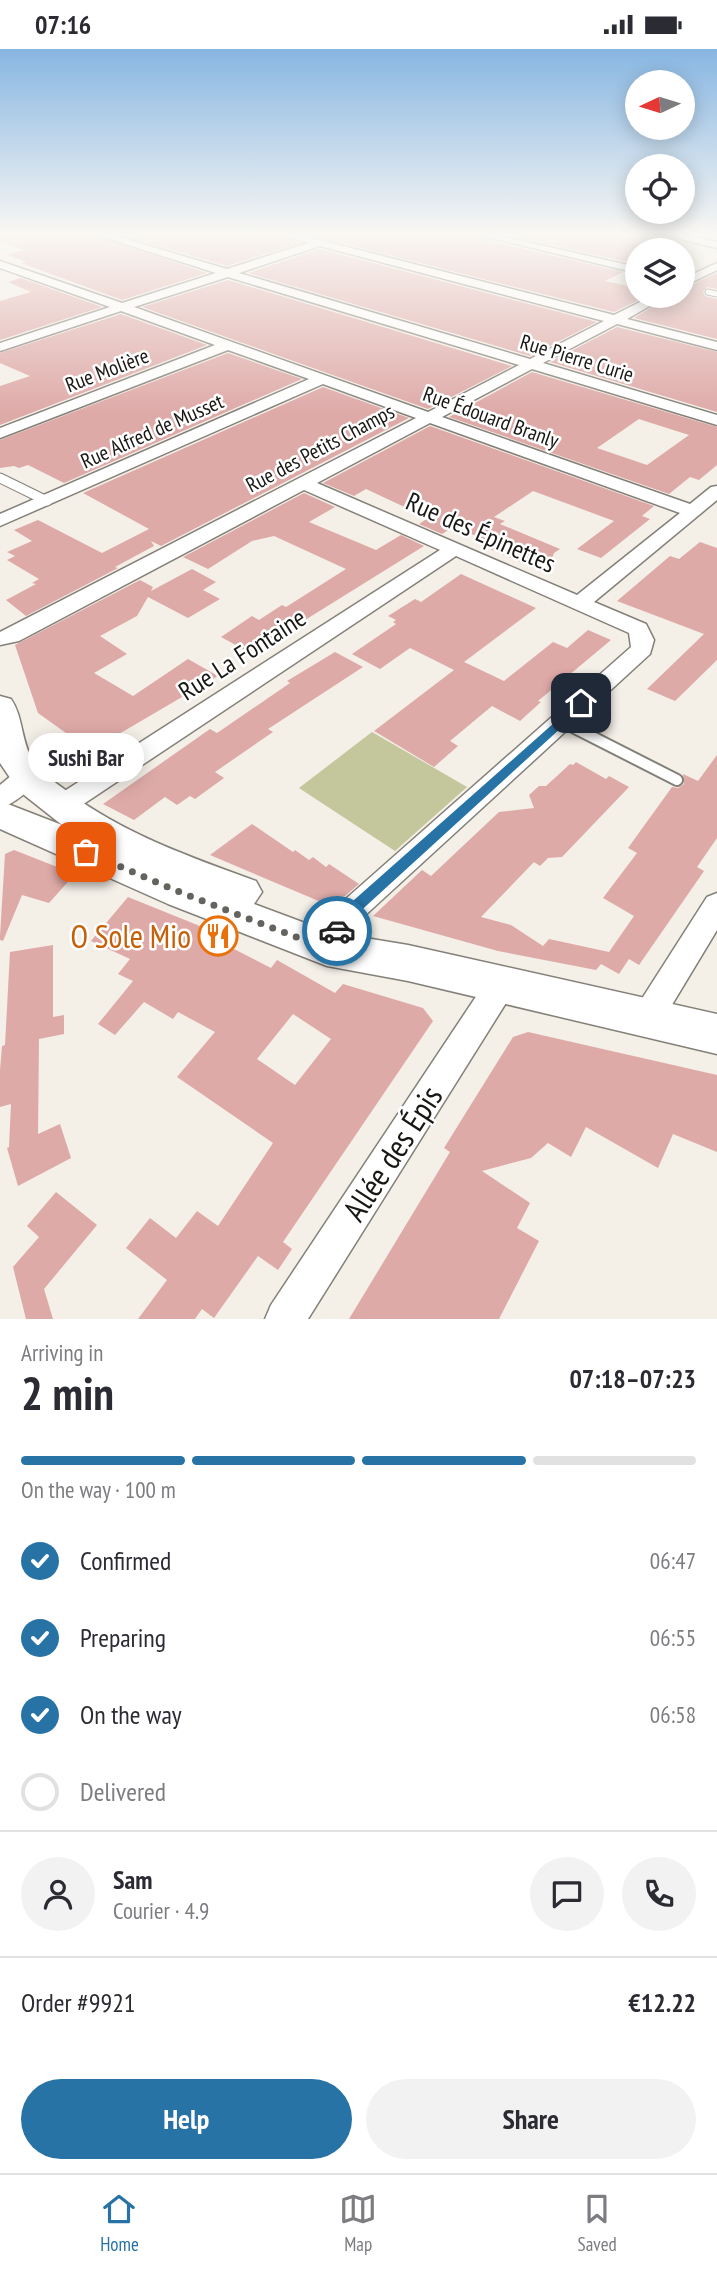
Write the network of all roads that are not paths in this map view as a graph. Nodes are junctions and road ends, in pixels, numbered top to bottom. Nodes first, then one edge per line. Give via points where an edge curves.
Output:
1 (86, 295) edge
2 (160, 295) edge
3 (302, 295) edge
4 (520, 295) edge
5 (121, 308) junction
6 (638, 308) edge
7 (615, 320) junction
8 (228, 345) junction
9 (717, 346) edge
10 (0, 347) edge
11 (531, 364) junction
12 (322, 379) junction
13 (429, 417) junction
14 (717, 420) edge
15 (0, 433) edge
16 (0, 478) edge
17 (303, 483) junction
18 (717, 491) edge
19 (47, 501) junction
20 (692, 511) junction
21 (0, 521) edge
22 (454, 549) junction
23 (579, 604) junction
24 (0, 639) edge
25 (0, 706) edge
26 (561, 721) junction
27 (677, 780) dead end
28 (9, 783) edge
29 (61, 806) junction
30 (0, 814) edge
31 (717, 905) edge
32 (332, 939) junction
33 (500, 986) junction
34 (647, 1018) junction
35 (717, 1034) edge
36 (285, 1319) edge

1 - 5 street, Rue Édouard Branly
2 - 5 street
3 - 11 street, Rue Pierre Curie
4 - 7 street
5 - 8 street, Rue Édouard Branly
5 - 10 street
6 - 7 street, Rue des Petits Champs
7 - 9 street
7 - 11 street, Rue des Petits Champs
8 - 12 street, Rue Édouard Branly
8 - 15 street, Rue Molière
11 - 13 street, Rue des Petits Champs
11 - 14 street, Rue Pierre Curie
12 - 13 street, Rue Édouard Branly
12 - 19 street, Rue Alfred de Musset
13 - 17 street, Rue des Petits Champs
13 - 20 street, Rue Édouard Branly
16 - 19 lane
17 - 22 street, Rue des Épinettes
17 - 24 street, Rue des Petits Champs
18 - 20 street
19 - 21 street, Rue Alfred de Musset
20 - 23 street
22 - 23 street, Rue des Épinettes
22 - 29 street, Rue La Fontaine
23 - 26 street, Rue des Épinettes via 638,629 642,649
25 - 28 main road via 10,750
26 - 27 lane
26 - 32 street via 350,912
28 - 29 main road
29 - 32 main road via 93,829
30 - 32 main road via 182,893
31 - 34 street
32 - 33 main road
33 - 34 main road
33 - 36 street, Allée des Épis
34 - 35 main road

